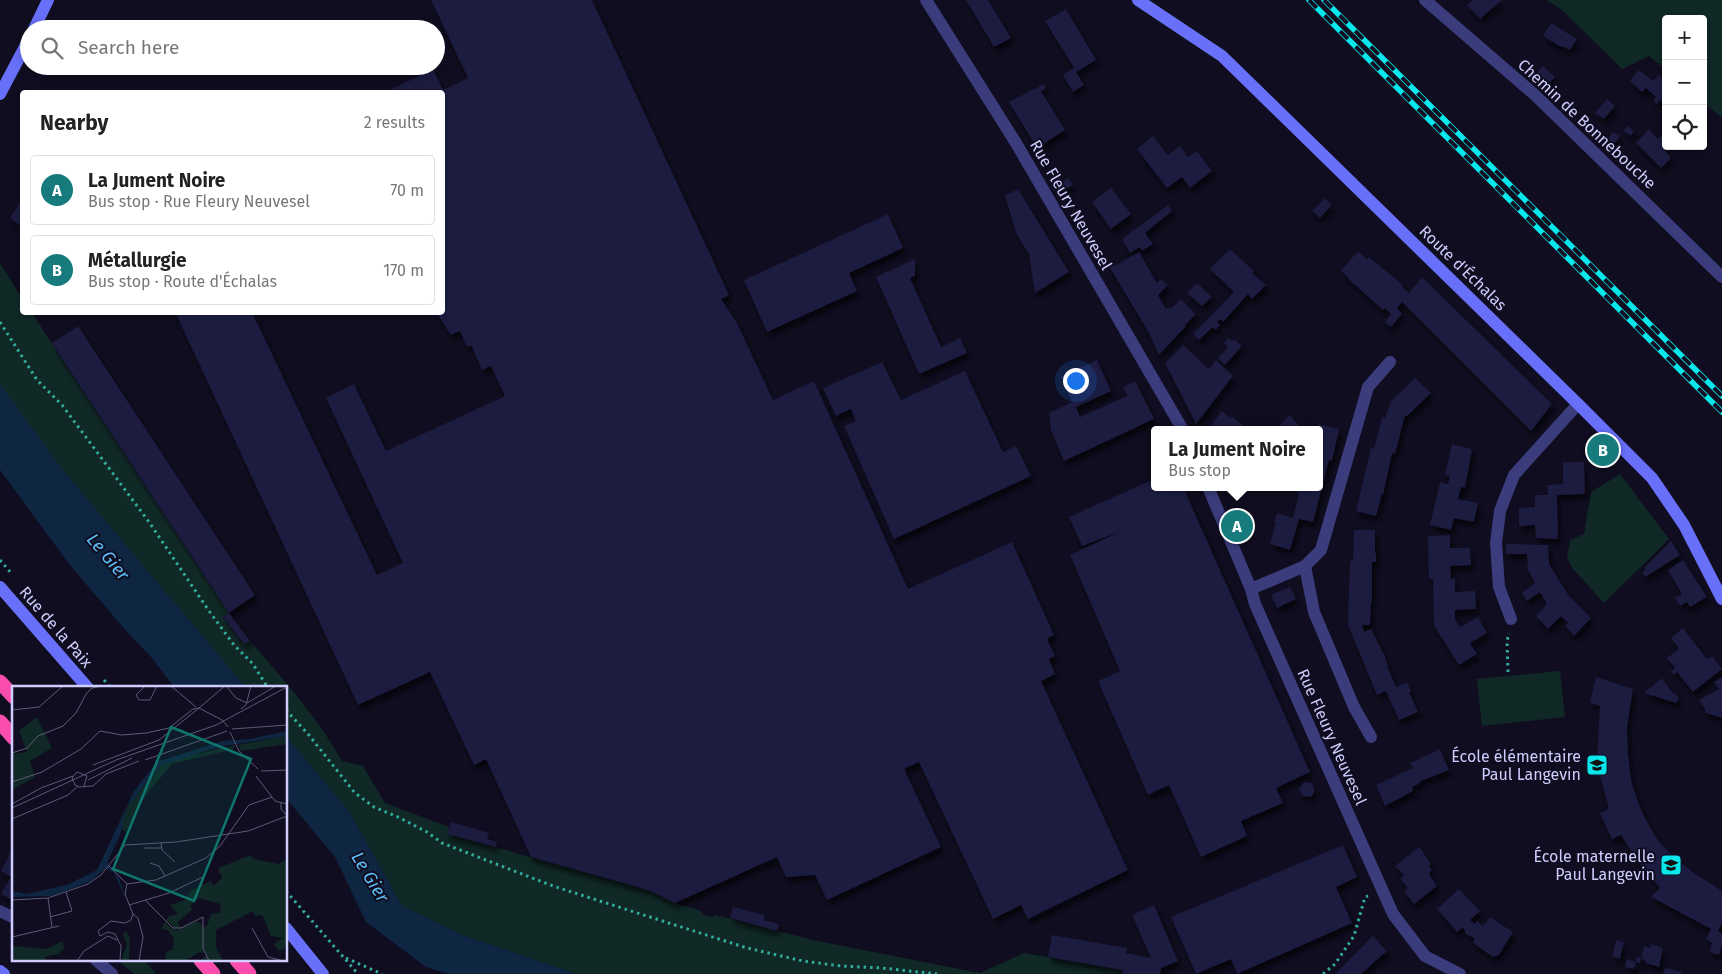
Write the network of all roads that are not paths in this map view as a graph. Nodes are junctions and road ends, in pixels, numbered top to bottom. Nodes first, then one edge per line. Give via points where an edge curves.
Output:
1 (48, 0) edge
2 (926, 0) edge
3 (1138, 0) edge
4 (1425, 0) edge
5 (38, 20) edge
6 (20, 57) edge
7 (0, 94) edge
8 (1722, 277) edge
9 (1390, 362) dead end
10 (1578, 404) junction
11 (1181, 426) edge
12 (1210, 491) edge
13 (1305, 566) junction
14 (0, 587) edge
15 (1251, 589) junction
16 (1722, 599) edge
17 (1511, 619) road end
18 (0, 682) edge
19 (86, 686) edge
20 (12, 695) edge
21 (0, 722) edge
22 (12, 736) edge
23 (1371, 737) dead end
24 (0, 911) edge
25 (12, 917) edge
26 (288, 930) edge
27 (98, 962) edge
28 (203, 962) edge
29 (240, 962) edge
30 (0, 971) edge
31 (4, 974) edge
32 (112, 974) edge
33 (212, 974) edge
34 (249, 974) edge
35 (324, 974) edge
36 (1460, 974) edge

1 - 5 street
2 - 11 street, Rue Fleury Neuvesel via 1021,151
3 - 10 street, Route d'Échalas via 1222,56
4 - 8 street, Chemin de Bonnebouche via 1535,95
6 - 7 street
9 - 13 street via 1368,386 1321,550
10 - 16 street, Route d'Échalas via 1652,478 1684,525
10 - 17 street via 1514,475 1500,511 1496,543 1499,587
12 - 15 street, Rue Fleury Neuvesel
13 - 15 street
13 - 23 street via 1314,612 1354,707
14 - 19 street, Rue de la Paix
15 - 36 street, Rue Fleury Neuvesel via 1393,914 1425,956
18 - 20 highway
21 - 22 highway
24 - 25 street
26 - 35 street
27 - 32 street
28 - 33 highway
29 - 34 highway
30 - 31 street

